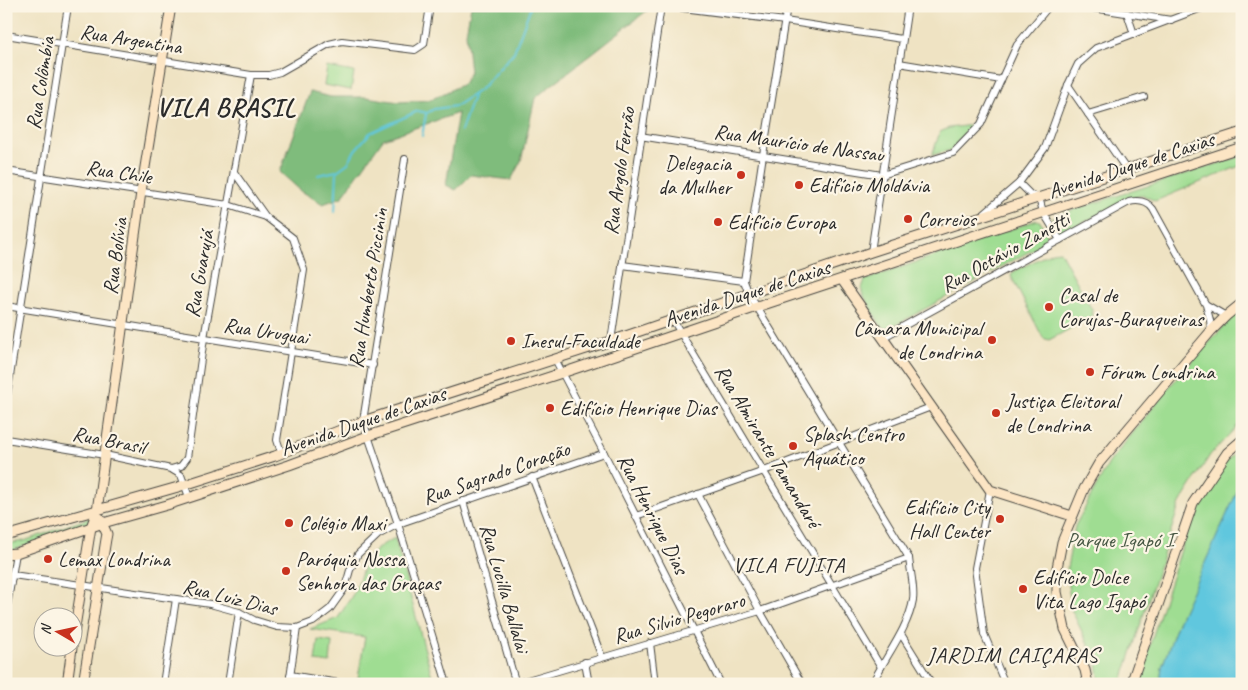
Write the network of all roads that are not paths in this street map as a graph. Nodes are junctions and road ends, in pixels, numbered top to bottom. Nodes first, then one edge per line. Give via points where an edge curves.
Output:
1 (68, 6) edge
2 (171, 6) edge
3 (430, 6) edge
4 (661, 6) edge
5 (667, 6) edge
6 (787, 6) edge
7 (908, 6) edge
8 (1049, 6) edge
9 (1080, 6) edge
10 (1207, 6) edge
11 (1127, 13) junction
12 (1172, 20) junction
13 (785, 21) junction
14 (1134, 34) junction
15 (6, 35) edge
16 (902, 38) junction
17 (63, 45) junction
18 (162, 61) junction
19 (899, 63) junction
20 (251, 76) junction
21 (1001, 80) junction
22 (1068, 84) junction
23 (1144, 97) dead end
24 (1088, 114) junction
25 (1242, 132) edge
26 (640, 136) junction
27 (1242, 147) edge
28 (763, 155) junction
29 (406, 159) dead end
30 (1126, 169) junction
31 (6, 171) edge
32 (234, 172) junction
33 (882, 175) junction
34 (42, 176) junction
35 (1019, 183) junction
36 (141, 192) junction
37 (1039, 197) junction
38 (228, 204) junction
39 (1043, 212) junction
40 (266, 217) junction
41 (979, 217) junction
42 (1060, 240) junction
43 (888, 246) junction
44 (871, 252) junction
45 (893, 263) junction
46 (622, 265) junction
47 (788, 280) junction
48 (842, 280) junction
49 (744, 281) junction
50 (749, 294) junction
51 (792, 295) junction
52 (1242, 303) edge
53 (1206, 305) junction
54 (6, 306) edge
55 (757, 307) junction
56 (21, 308) junction
57 (1226, 316) junction
58 (673, 320) junction
59 (124, 325) junction
60 (648, 329) junction
61 (1211, 331) junction
62 (681, 333) junction
63 (204, 338) junction
64 (882, 338) junction
65 (611, 341) junction
66 (633, 349) junction
67 (291, 351) junction
68 (555, 359) junction
69 (372, 365) junction
70 (562, 373) junction
71 (488, 381) junction
72 (6, 402) edge
73 (932, 407) junction
74 (453, 409) junction
75 (363, 421) junction
76 (368, 436) junction
77 (6, 438) edge
78 (1242, 440) edge
79 (838, 442) junction
80 (604, 453) junction
81 (280, 454) junction
82 (105, 455) junction
83 (289, 465) junction
84 (279, 468) junction
85 (171, 469) junction
86 (764, 471) junction
87 (532, 477) junction
88 (185, 485) junction
89 (990, 490) junction
90 (698, 494) junction
91 (189, 497) junction
92 (463, 501) junction
93 (97, 511) junction
94 (636, 516) junction
95 (1072, 516) junction
96 (103, 523) junction
97 (398, 524) junction
98 (91, 527) junction
99 (6, 536) edge
100 (11, 554) edge
101 (909, 558) junction
102 (9, 574) edge
103 (82, 584) junction
104 (833, 585) junction
105 (98, 587) junction
106 (176, 599) junction
107 (78, 608) edge
108 (760, 611) junction
109 (6, 612) edge
110 (239, 612) junction
111 (298, 628) junction
112 (694, 630) junction
113 (901, 634) junction
114 (650, 643) junction
115 (602, 657) junction
116 (71, 658) edge
117 (586, 662) junction
118 (880, 667) junction
119 (290, 675) junction
120 (67, 684) edge
121 (83, 684) edge
122 (163, 684) edge
123 (228, 684) edge
124 (289, 684) edge
125 (345, 684) edge
126 (447, 684) edge
127 (515, 684) edge
128 (589, 684) edge
129 (655, 684) edge
130 (721, 684) edge
131 (802, 684) edge
132 (872, 684) edge
133 (932, 684) edge
134 (1005, 684) edge
135 (1088, 684) edge
136 (1132, 684) edge

1 - 17 street, Rua Colômbia
2 - 18 main road, Rua Bolívia
3 - 20 street, Rua Argentina via 424,44 415,50 342,41 329,44 280,72
4 - 26 street, Rua Argolo Ferrão
5 - 13 street
6 - 13 street
7 - 16 street
8 - 21 street, Rua Maurício de Nassau via 1017,45
9 - 11 street
10 - 12 street
11 - 12 street
11 - 14 street
12 - 14 street
13 - 16 street
13 - 28 street
14 - 22 street via 1096,48 1078,64
15 - 17 street, Rua Argentina
16 - 19 street
17 - 18 street, Rua Argentina
17 - 34 street, Rua Colômbia
18 - 20 street, Rua Argentina
18 - 36 main road, Rua Bolívia
19 - 21 street
19 - 33 street
20 - 32 street, Rua Guarujá
21 - 33 street, Rua Maurício de Nassau via 981,124 953,153
22 - 24 street
22 - 35 street via 1045,148
23 - 24 street
24 - 30 street
25 - 30 main road, Avenida Duque de Caxias
26 - 28 street, Rua Maurício de Nassau
26 - 46 street, Rua Argolo Ferrão
27 - 39 main road, Avenida Duque de Caxias
28 - 33 street, Rua Maurício de Nassau
28 - 49 street
29 - 69 street, Rua Humberto Piccinin
30 - 37 main road, Avenida Duque de Caxias
31 - 34 street, Rua Chile
32 - 38 street, Rua Guarujá
32 - 40 street
33 - 44 street
34 - 36 street, Rua Chile
34 - 56 street, Rua Colômbia
35 - 37 street via 1031,195
35 - 41 street
36 - 38 street, Rua Chile
36 - 59 main road, Rua Bolívia
37 - 39 street
37 - 41 main road, Avenida Duque de Caxias
38 - 40 street, Rua Chile
38 - 63 street, Rua Guarujá
39 - 42 street
39 - 45 main road, Avenida Duque de Caxias
40 - 67 street via 293,238 304,270
41 - 43 main road, Avenida Duque de Caxias
42 - 53 street, Rua Octávio Zanetti via 1129,202 1143,202 1153,209
42 - 64 street, Rua Octávio Zanetti
43 - 44 main road, Avenida Duque de Caxias
43 - 45 main road
44 - 47 main road, Avenida Duque de Caxias
45 - 48 main road, Avenida Duque de Caxias
46 - 49 street
46 - 65 street, Rua Argolo Ferrão
47 - 50 main road, Avenida Duque de Caxias
47 - 51 main road
48 - 51 main road, Avenida Duque de Caxias
48 - 64 main road
49 - 50 street
50 - 55 street
50 - 58 main road, Avenida Duque de Caxias
51 - 55 main road, Avenida Duque de Caxias
52 - 57 main road
53 - 57 street
53 - 61 street, Rua Octávio Zanetti
54 - 56 street, Rua Uruguai
55 - 62 main road, Avenida Duque de Caxias
55 - 79 street
56 - 59 street, Rua Uruguai
56 - 72 street, Rua Colômbia
57 - 61 main road
58 - 60 main road, Avenida Duque de Caxias
58 - 62 street, Rua Almirante Tamandaré
59 - 63 street, Rua Uruguai
59 - 82 main road, Rua Bolívia
60 - 65 main road, Avenida Duque de Caxias
60 - 66 main road via 647,339
61 - 95 main road via 1099,463
62 - 66 main road, Avenida Duque de Caxias
62 - 86 street, Rua Almirante Tamandaré
63 - 67 street, Rua Uruguai
63 - 85 street, Rua Guarujá via 187,458 181,466
64 - 73 main road
65 - 68 main road, Avenida Duque de Caxias
66 - 70 main road, Avenida Duque de Caxias
67 - 69 street, Rua Uruguai
67 - 81 street via 277,440
68 - 70 street, Rua Henrique Dias
68 - 71 main road, Avenida Duque de Caxias
69 - 75 street, Rua Humberto Piccinin
70 - 74 main road, Avenida Duque de Caxias
70 - 80 street, Rua Henrique Dias
71 - 74 main road via 454,398
71 - 75 main road, Avenida Duque de Caxias
73 - 79 street
73 - 89 main road
74 - 76 main road, Avenida Duque de Caxias
75 - 76 street
75 - 81 main road, Avenida Duque de Caxias
76 - 83 main road, Avenida Duque de Caxias
76 - 97 street
77 - 82 street, Rua Brasil
78 - 136 main road via 1227,453 1193,503
79 - 86 street
79 - 101 street
80 - 87 street, Rua Sagrado Coração
80 - 94 street, Rua Henrique Dias
81 - 83 main road via 289,458
81 - 84 main road via 274,463
81 - 88 main road, Avenida Duque de Caxias
82 - 85 street, Rua Brasil
82 - 93 main road, Rua Bolívia
83 - 84 main road, Avenida Duque de Caxias
84 - 91 main road, Avenida Duque de Caxias
85 - 88 street, Rua Brasil via 181,475
86 - 90 street
86 - 104 street, Rua Almirante Tamandaré
87 - 92 street, Rua Sagrado Coração
87 - 115 street
88 - 91 street, Rua Brasil
88 - 93 main road, Avenida Duque de Caxias
89 - 95 main road
89 - 134 street via 975,568 984,634
90 - 94 street
90 - 108 street
91 - 96 main road, Avenida Duque de Caxias
92 - 97 street, Rua Sagrado Coração
92 - 127 street, Rua Lucilla Ballalai
93 - 96 main road
93 - 98 main road, Rua Bolívia
93 - 99 main road, Avenida Duque de Caxias
94 - 112 street, Rua Henrique Dias
95 - 135 main road via 1059,555 1057,592 1065,629 1085,670
96 - 98 main road, Avenida Duque de Caxias
96 - 105 main road via 106,539
97 - 111 street, Rua Luiz Dias via 378,535 358,554 344,588 330,609
97 - 126 street
98 - 100 main road, Avenida Duque de Caxias
98 - 103 main road, Rua Bolívia
100 - 102 street
101 - 104 street, Rua Silvio Pegoraro
101 - 113 street via 913,600
102 - 103 street, Rua Luiz Dias
102 - 109 street
103 - 105 street, Rua Luiz Dias
103 - 107 main road, Rua Bolívia
104 - 108 street, Rua Silvio Pegoraro
104 - 118 street, Rua Almirante Tamandaré
105 - 106 street, Rua Luiz Dias
105 - 121 main road
106 - 110 street, Rua Luiz Dias
106 - 122 street
108 - 112 street, Rua Silvio Pegoraro
108 - 131 street
110 - 111 street, Rua Luiz Dias via 277,627
110 - 123 street
111 - 119 street
112 - 114 street, Rua Silvio Pegoraro
112 - 130 street, Rua Henrique Dias
113 - 118 street
113 - 133 street
114 - 115 street, Rua Silvio Pegoraro
114 - 129 street
115 - 117 street, Rua Silvio Pegoraro
116 - 120 main road, Rua Bolívia
117 - 127 street, Rua Silvio Pegoraro
117 - 128 street
118 - 132 street
119 - 124 street
119 - 125 street

